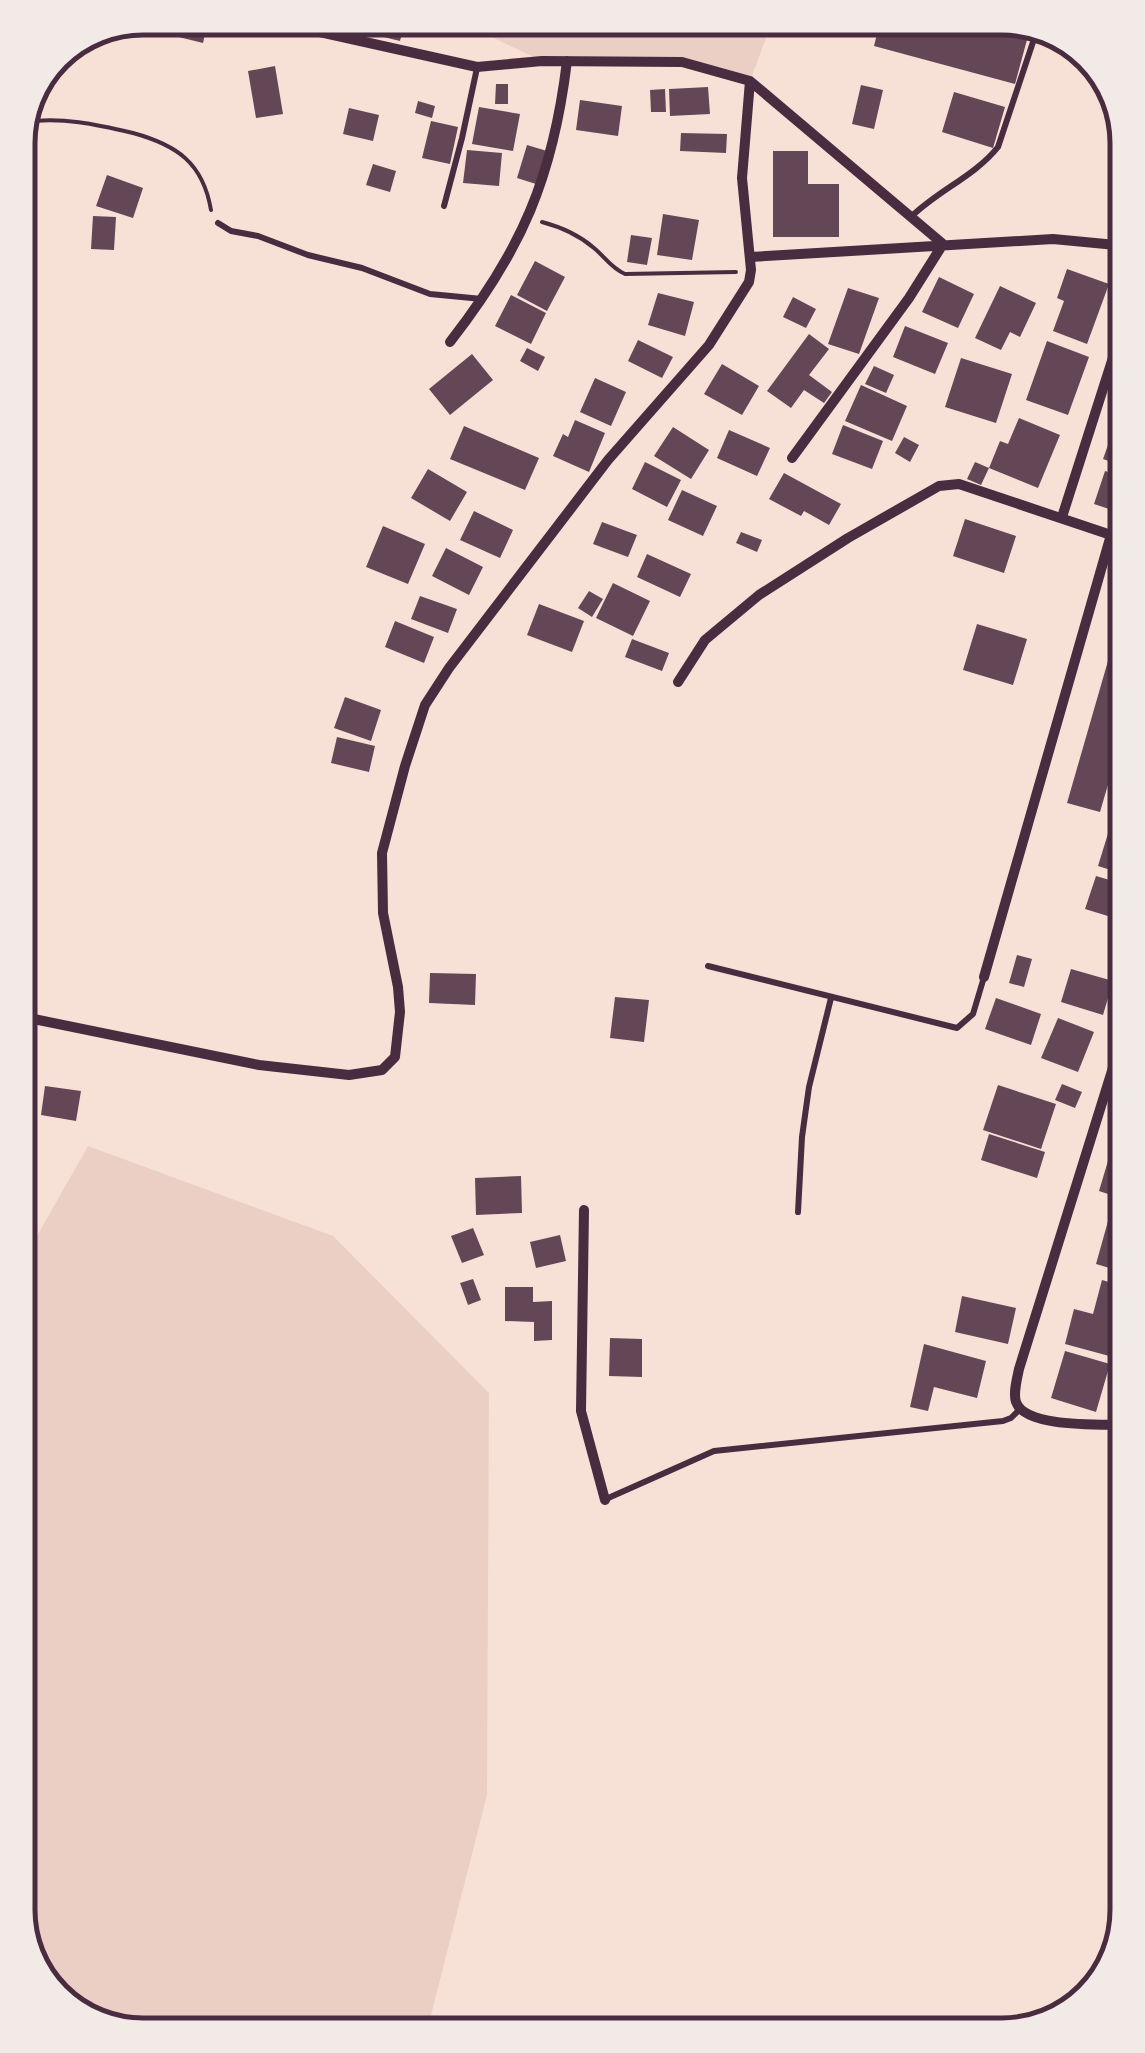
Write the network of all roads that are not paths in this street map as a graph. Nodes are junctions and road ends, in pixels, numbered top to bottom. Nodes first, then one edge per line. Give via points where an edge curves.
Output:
1 (333, 35) edge
2 (1034, 40) edge
3 (566, 61) junction
4 (477, 67) junction
5 (750, 80) junction
6 (444, 206) dead end
7 (911, 217) junction
8 (218, 224) road end
9 (943, 244) junction
10 (1110, 245) edge
11 (750, 257) junction
12 (482, 300) junction
13 (450, 342) dead end
14 (1110, 367) edge
15 (792, 458) dead end
16 (1062, 517) junction
17 (1110, 535) edge
18 (1110, 550) edge
19 (678, 682) dead end
20 (708, 966) dead end
21 (984, 976) joint
22 (831, 998) junction
23 (35, 1019) edge
24 (1110, 1080) edge
25 (584, 1210) dead end
26 (798, 1212) dead end
27 (1020, 1408) junction
28 (1110, 1423) edge
29 (604, 1500) joint

1 - 4 street
2 - 7 lane via 998,147
3 - 4 street
3 - 5 street via 682,62
3 - 12 street via 550,158 528,220
4 - 6 lane
5 - 7 street
5 - 11 street via 742,178
7 - 9 street
8 - 12 lane via 430,294
9 - 10 street
9 - 11 street
9 - 15 street
11 - 23 street via 749,282 709,346 608,460 425,705 382,853 383,913 400,1012 395,1056 382,1070 349,1075 259,1064
12 - 13 street
14 - 16 street
16 - 17 street
16 - 19 street via 959,484 939,486 760,595 705,640
18 - 21 street
20 - 22 lane
21 - 22 lane via 973,1014 957,1028
22 - 26 lane via 809,1087
24 - 27 street via 1018,1370
25 - 29 street via 581,1411
27 - 28 street via 1048,1420
27 - 29 lane via 1003,1421 714,1450

